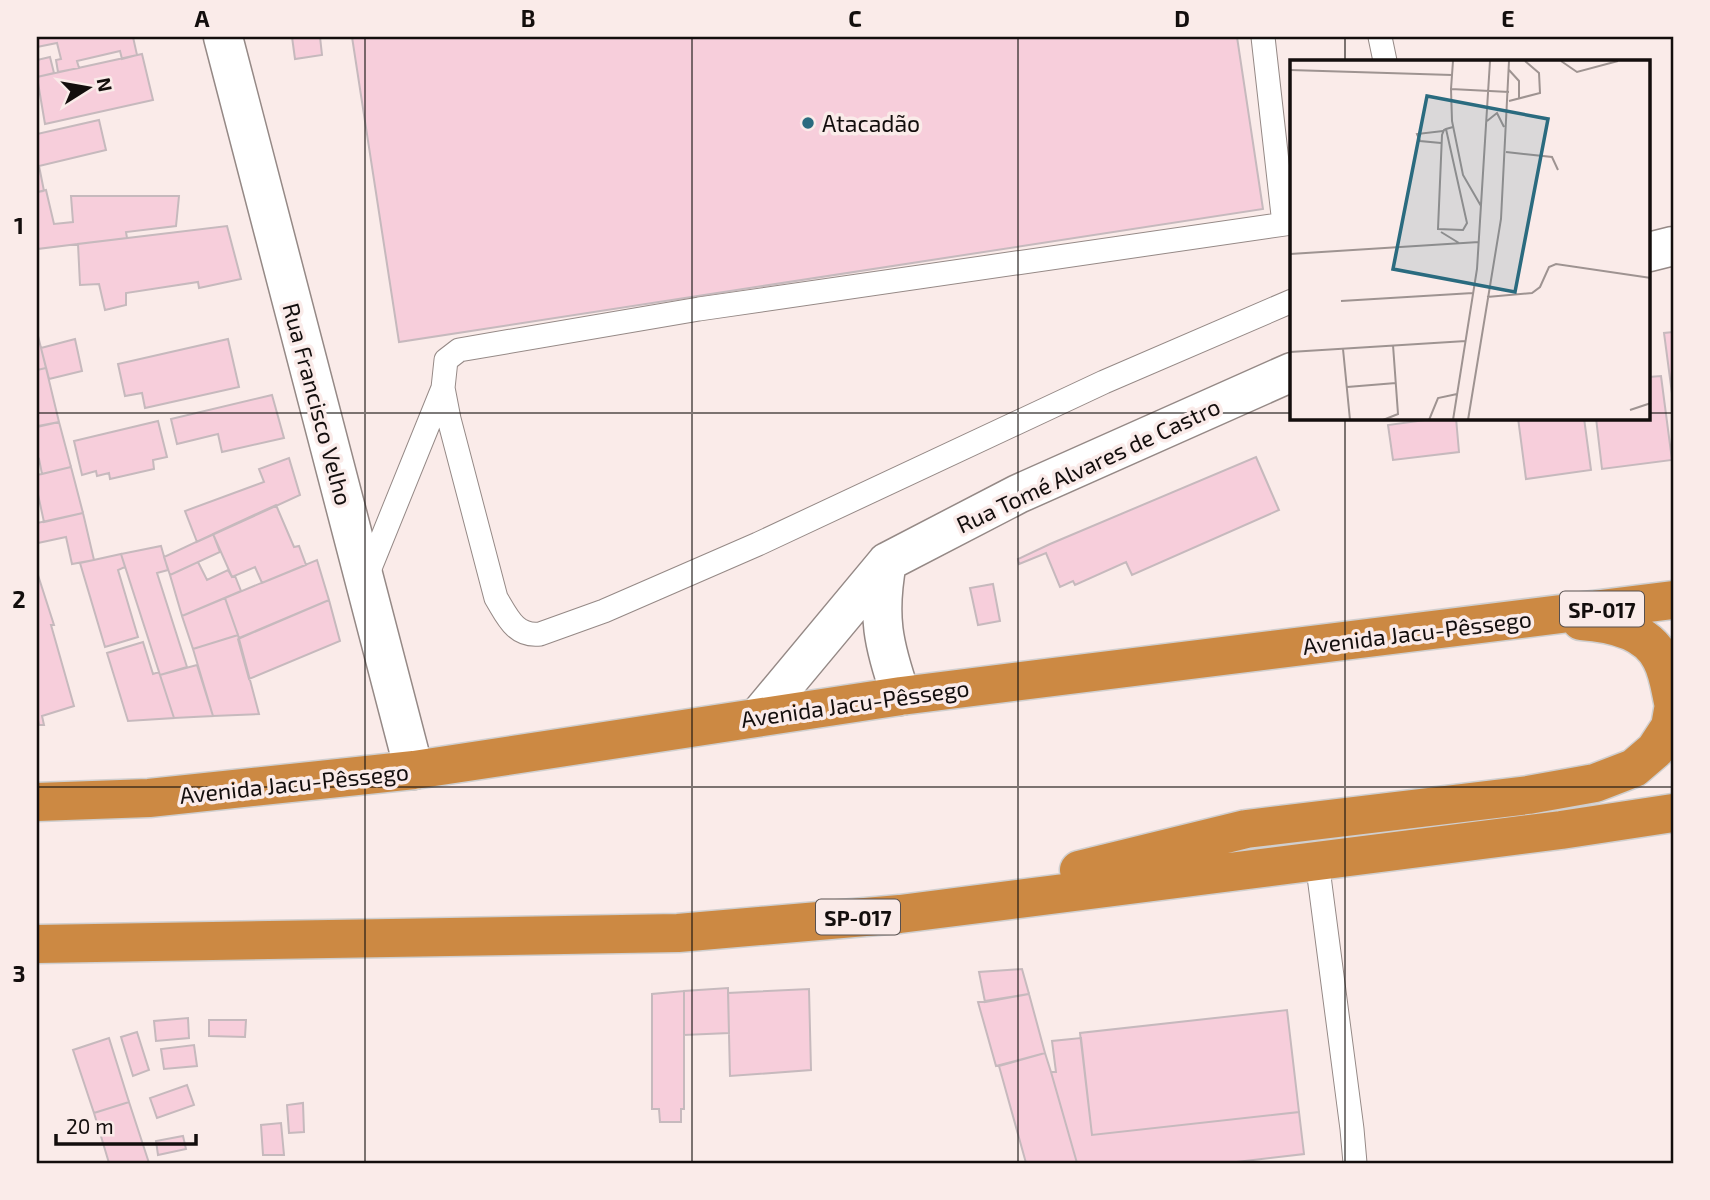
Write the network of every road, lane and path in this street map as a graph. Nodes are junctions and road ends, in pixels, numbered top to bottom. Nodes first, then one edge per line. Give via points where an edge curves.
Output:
1 (223, 37) edge
2 (1263, 37) edge
3 (1380, 37) edge
4 (1385, 60) edge
5 (1288, 224) edge
6 (1673, 246) edge
7 (1650, 252) edge
8 (1290, 302) edge
9 (1290, 373) edge
10 (443, 388) junction
11 (887, 562) junction
12 (365, 581) junction
13 (1673, 600) edge
14 (1530, 618) junction
15 (901, 695) junction
16 (1673, 702) edge
17 (1673, 710) edge
18 (758, 717) junction
19 (414, 771) junction
20 (37, 802) edge
21 (1673, 813) edge
22 (1317, 861) junction
23 (901, 914) junction
24 (37, 944) edge
25 (1354, 1163) edge

1 - 12 street, Rua Francisco Velho
2 - 5 lane
3 - 4 lane
5 - 10 lane via 753,301 459,350 446,360
6 - 7 street
8 - 10 lane via 1104,382 758,544 604,611 531,635 511,624 496,598
9 - 11 street, Rua Tomé Alvares de Castro via 1018,494
10 - 12 lane
11 - 15 street via 881,614 888,659
11 - 18 street, Rua Tomé Alvares de Castro
12 - 19 street, Rua Francisco Velho
13 - 14 highway, Avenida Jacu-Pêssego / SP-017
14 - 15 highway, Avenida Jacu-Pêssego / SP-017
14 - 16 highway via 1593,622 1628,630 1651,642 1662,661
15 - 18 highway, Avenida Jacu-Pêssego / SP-017
17 - 23 highway via 1670,727 1655,750 1634,768 1595,783 1246,829
18 - 19 highway, Avenida Jacu-Pêssego / SP-017
19 - 20 highway, Avenida Jacu-Pêssego / SP-017 via 149,798
21 - 22 highway, SP-017
22 - 23 highway, SP-017
22 - 25 lane
23 - 24 highway, SP-017 via 678,933

